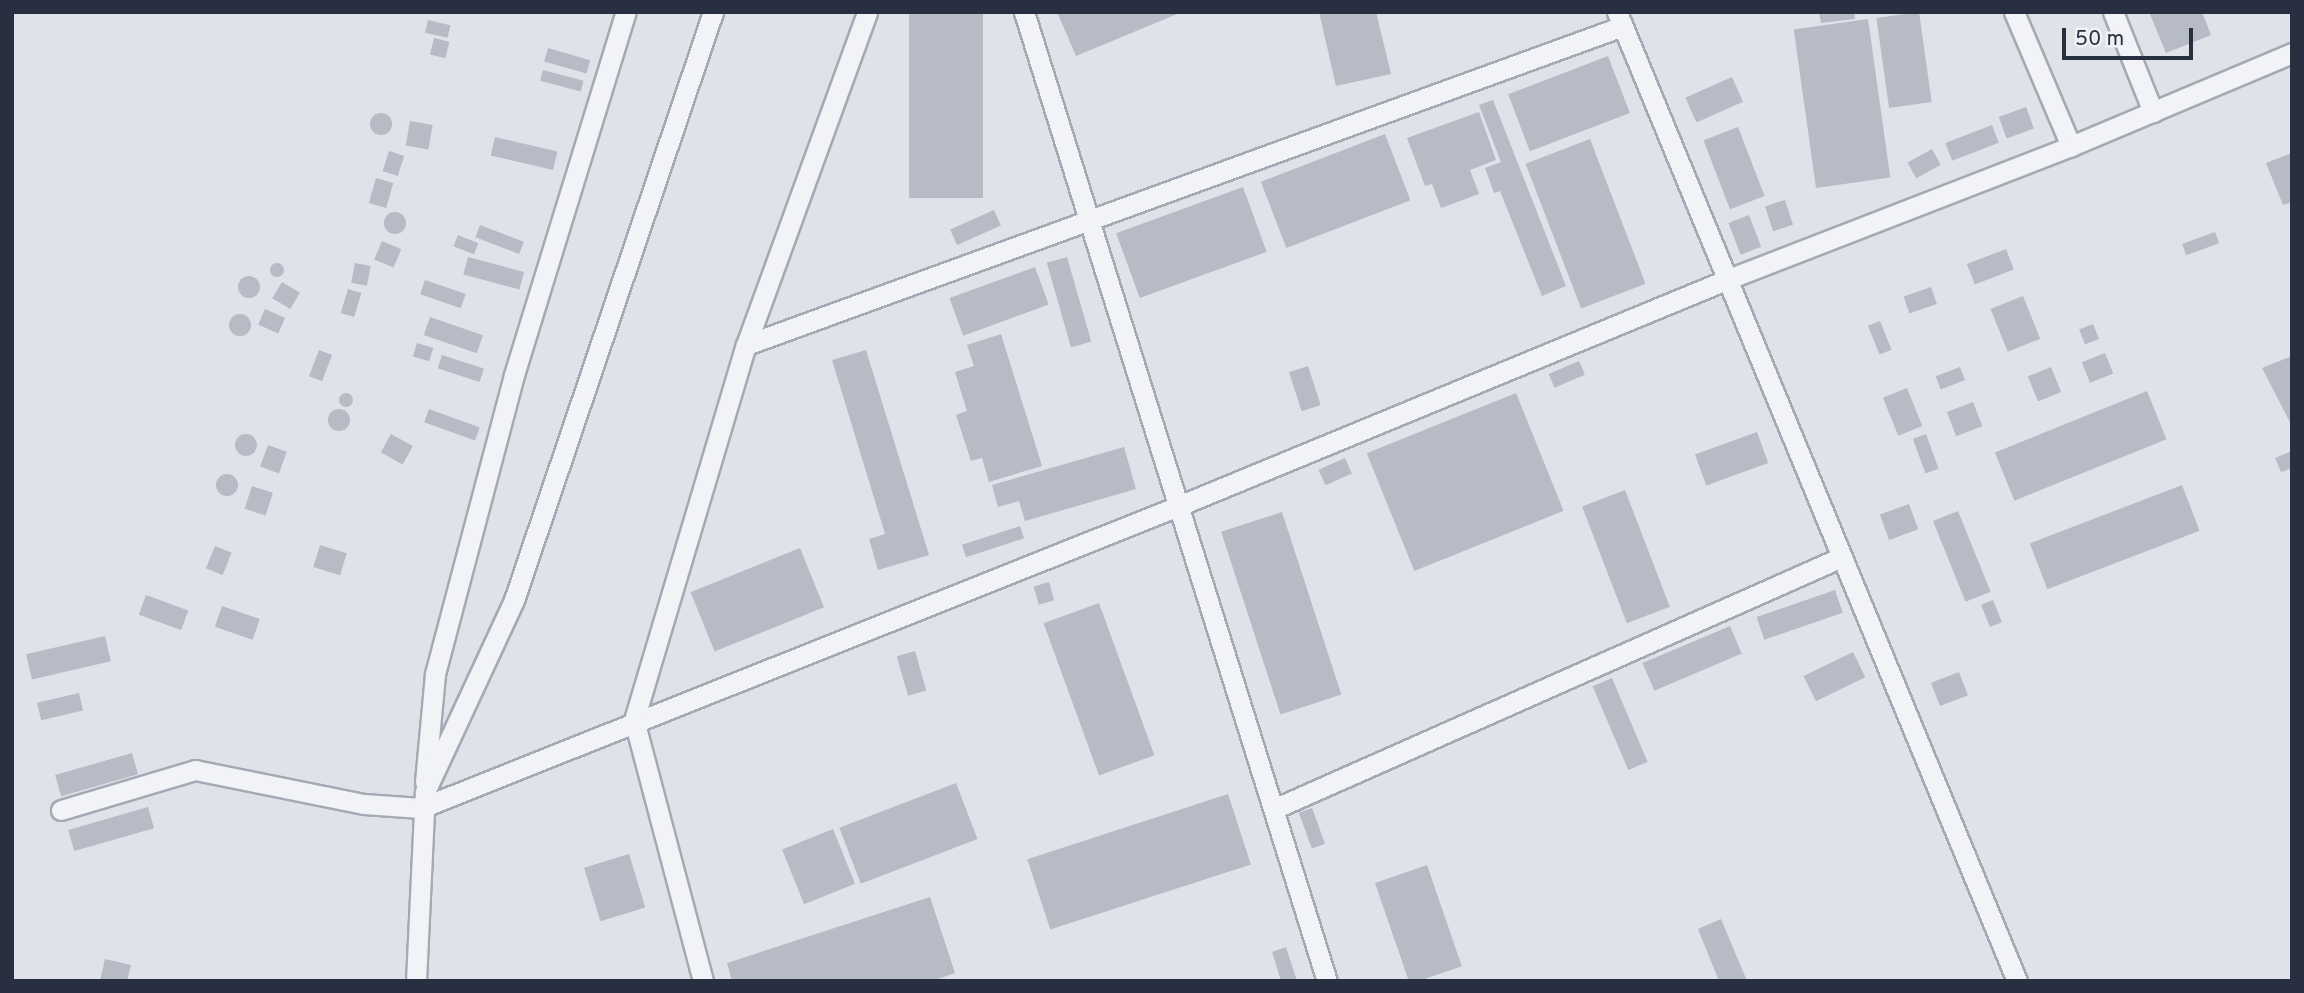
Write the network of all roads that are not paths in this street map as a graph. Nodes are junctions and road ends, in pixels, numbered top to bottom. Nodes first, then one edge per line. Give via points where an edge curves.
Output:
1 (626, 12) edge
2 (713, 12) edge
3 (867, 12) edge
4 (1024, 12) edge
5 (2014, 12) edge
6 (2113, 12) edge
7 (1620, 19) edge
8 (2292, 53) edge
9 (2153, 112) junction
10 (2071, 146) junction
11 (1089, 224) junction
12 (1726, 280) junction
13 (746, 345) junction
14 (1176, 507) junction
15 (1842, 557) junction
16 (634, 720) junction
17 (423, 800) junction
18 (1276, 808) junction
19 (61, 810) dead end
20 (416, 981) edge
21 (703, 981) edge
22 (1327, 981) edge
23 (2017, 981) edge

1 - 17 street via 514,375 435,674
2 - 17 street via 514,600
3 - 13 street
4 - 11 street
5 - 10 street
6 - 9 street
7 - 11 street
7 - 12 street
8 - 9 street
9 - 10 street
10 - 12 street
11 - 13 street
11 - 14 street
12 - 14 street
12 - 15 street
13 - 16 street
14 - 16 street
14 - 18 street
15 - 18 street
15 - 23 street
16 - 17 street
16 - 21 street
17 - 19 street via 364,804 195,771
17 - 20 street
18 - 22 street

